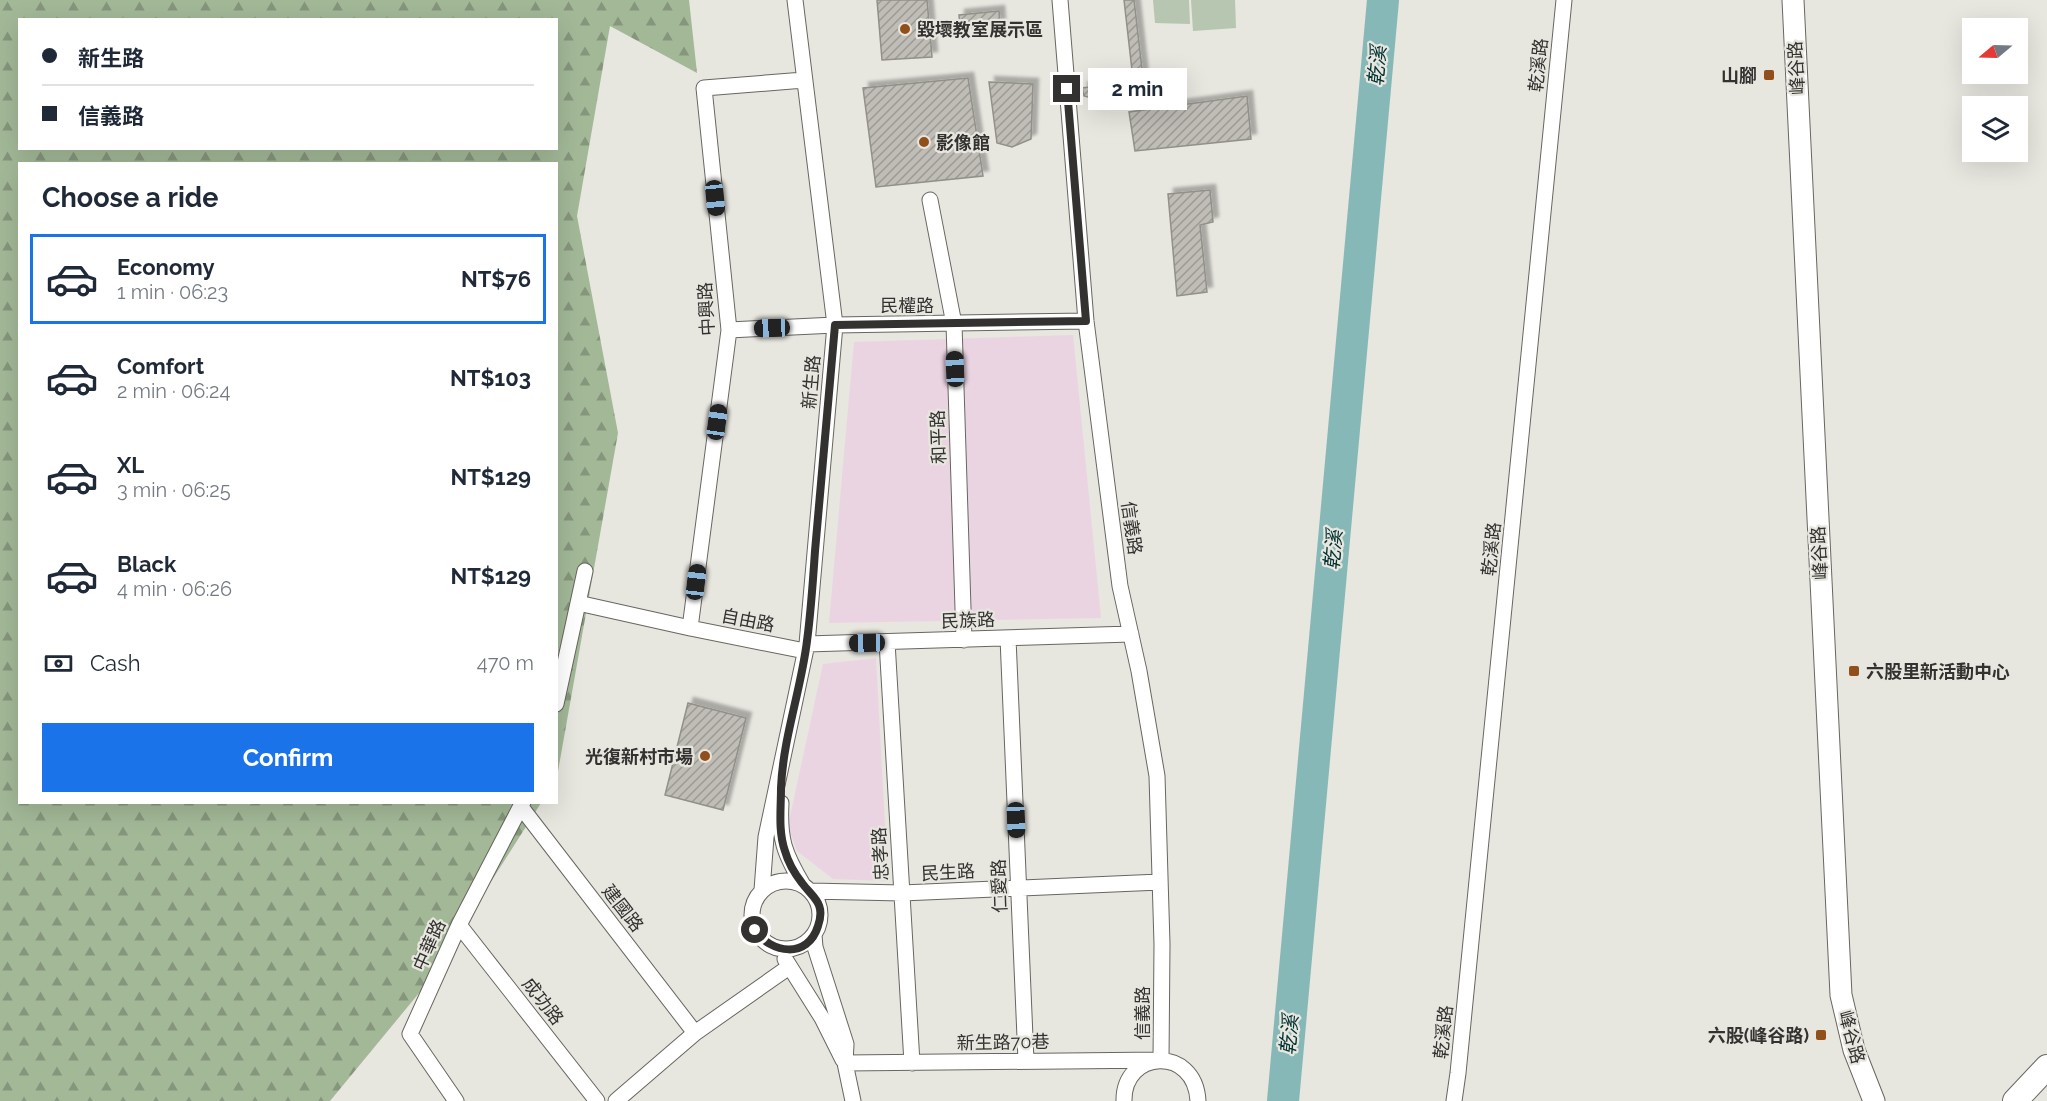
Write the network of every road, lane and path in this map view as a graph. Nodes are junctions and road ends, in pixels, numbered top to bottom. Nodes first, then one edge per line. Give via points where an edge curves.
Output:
1 (795, 0) edge
2 (1060, 0) edge
3 (1564, 0) edge
4 (1793, 0) edge
5 (804, 80) junction
6 (930, 200) dead end
7 (1086, 321) junction
8 (954, 324) junction
9 (835, 325) junction
10 (729, 330) junction
11 (585, 571) dead end
12 (578, 603) junction
13 (690, 628) junction
14 (1131, 634) junction
15 (1008, 638) junction
16 (964, 640) junction
17 (887, 642) junction
18 (806, 647) junction
19 (558, 695) edge
20 (782, 767) junction
21 (522, 805) edge
22 (1160, 882) junction
23 (806, 888) junction
24 (1019, 888) junction
25 (762, 890) junction
26 (902, 893) junction
27 (459, 925) junction
28 (814, 935) junction
29 (780, 949) junction
30 (789, 967) junction
31 (695, 1033) junction
32 (1161, 1060) junction
33 (1026, 1061) junction
34 (845, 1063) junction
35 (912, 1063) junction
36 (2047, 1067) edge
37 (456, 1101) edge
38 (597, 1101) edge
39 (616, 1101) edge
40 (853, 1101) edge
41 (1124, 1101) edge
42 (1198, 1101) edge
43 (1454, 1101) edge
44 (1874, 1101) edge
45 (2014, 1101) edge

1 - 5 street, 新生路
2 - 7 street, 信義路
3 - 43 street, 乾溪路
4 - 44 street, 峰谷路 via 1841,995 1854,1050
5 - 9 street, 新生路
5 - 10 street, 中興路 via 704,88
6 - 8 street, 和平路
7 - 8 street, 民權路
7 - 14 street, 信義路 via 1120,586
8 - 9 street, 民權路
8 - 16 street, 和平路
9 - 10 street, 民權路
9 - 18 street, 新生路
10 - 13 street, 中興路
11 - 12 street
12 - 13 street, 自由路
12 - 19 street
13 - 18 street, 自由路
14 - 15 street, 民族路
14 - 22 street, 信義路 via 1157,776
15 - 16 street, 民族路
15 - 24 street, 仁愛路
16 - 17 street, 民族路
17 - 18 street, 民族路
17 - 26 street, 忠孝路
18 - 20 street, 新生路
20 - 23 street, 新生路 via 782,840 790,863
20 - 25 street, 新生路 via 766,837
21 - 27 street, 中華路
21 - 31 street, 建國路
22 - 24 street, 民生路
22 - 32 street, 信義路
23 - 25 street via 782,880
23 - 26 street, 民生路
23 - 28 street, 新生路 via 820,909
24 - 26 street, 民生路
24 - 33 street, 仁愛路
25 - 29 street, 新生路 via 752,908 755,930 770,946
26 - 35 street, 忠孝路
27 - 37 street, 中華路 via 410,1034
27 - 38 street, 成功路
28 - 29 street via 800,947
28 - 34 street, 新生路 via 846,1044
29 - 30 street, 新生路
30 - 31 street
30 - 34 street, 新生路
31 - 39 street
32 - 33 street, 新生路70巷
32 - 41 street, 信義路 via 1149,1062 1131,1076
32 - 42 street, 信義路 via 1184,1069 1192,1078
33 - 35 street, 新生路70巷
34 - 35 street, 新生路70巷
34 - 40 street, 新生路
36 - 45 main road

